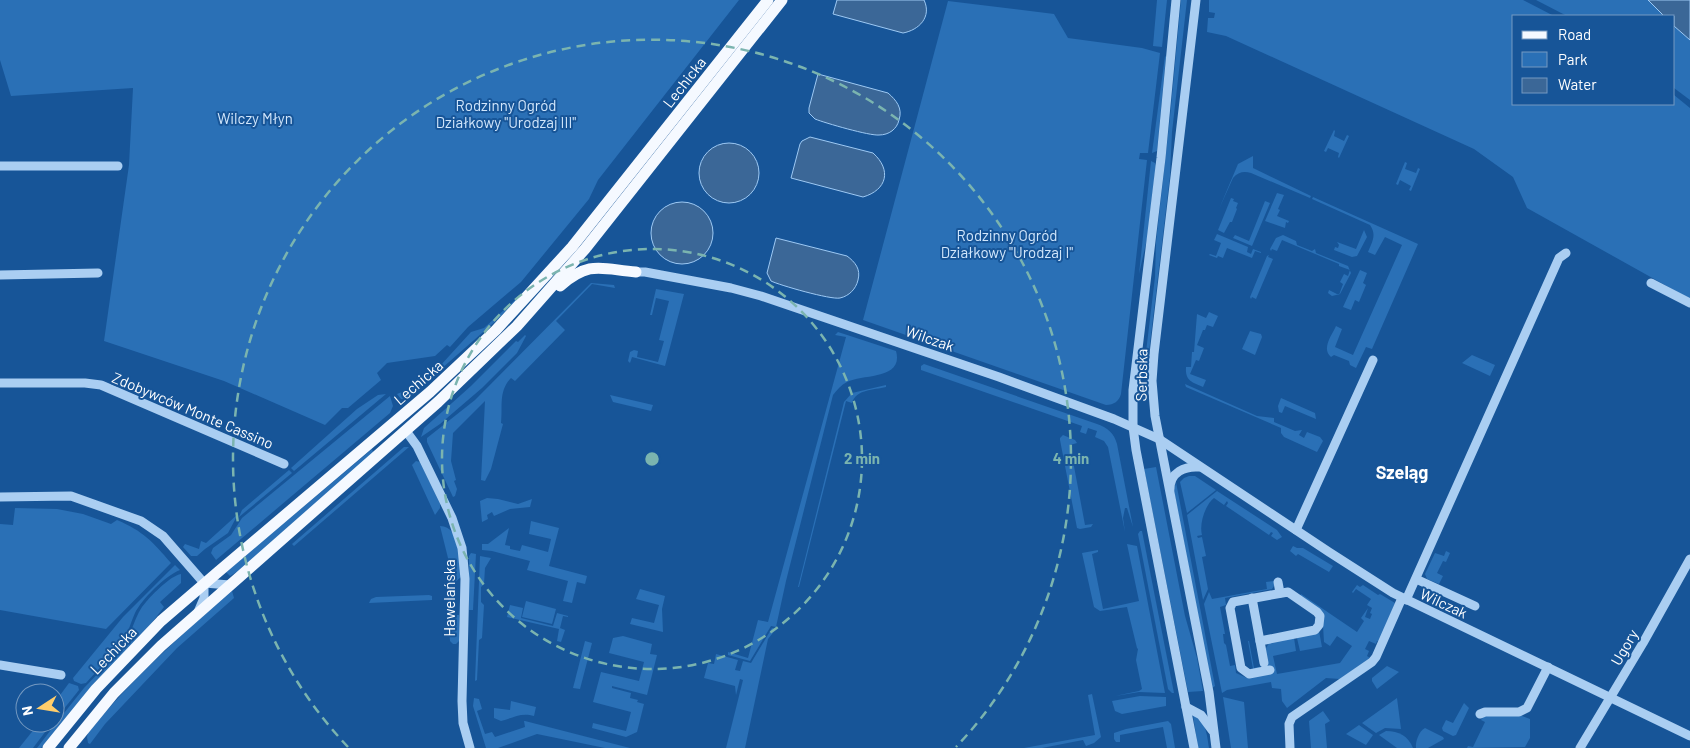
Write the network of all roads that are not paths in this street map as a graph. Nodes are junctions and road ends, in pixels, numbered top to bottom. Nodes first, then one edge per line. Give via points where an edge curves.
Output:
1 (768, 0) edge
2 (782, 0) edge
3 (1176, 0) edge
4 (1196, 0) edge
5 (0, 166) edge
6 (118, 166) dead end
7 (1566, 253) dead end
8 (636, 272) joint
9 (98, 273) dead end
10 (0, 275) edge
11 (1652, 282) dead end
12 (1690, 303) edge
13 (525, 317) junction
14 (1373, 360) dead end
15 (0, 383) edge
16 (1133, 427) junction
17 (406, 431) junction
18 (1159, 439) junction
19 (284, 464) dead end
20 (1202, 467) junction
21 (1170, 496) junction
22 (0, 497) edge
23 (1296, 530) junction
24 (1690, 559) edge
25 (1416, 579) junction
26 (1278, 582) dead end
27 (204, 583) junction
28 (230, 585) junction
29 (1280, 593) junction
30 (1252, 598) junction
31 (1404, 599) junction
32 (1475, 606) dead end
33 (197, 613) junction
34 (1260, 641) junction
35 (0, 665) edge
36 (1548, 667) junction
37 (61, 676) dead end
38 (1611, 697) junction
39 (1186, 707) junction
40 (1480, 714) dead end
41 (1215, 735) junction
42 (1690, 736) edge
43 (48, 748) edge
44 (69, 748) edge
45 (470, 748) edge
46 (1194, 748) edge
47 (1216, 748) edge
48 (1290, 748) edge
49 (1580, 748) edge

1 - 27 main road, Lechicka via 572,247 502,324 430,392
2 - 13 main road, Lechicka via 585,249
3 - 16 street, Serbska via 1133,390
4 - 18 street, Serbska via 1154,354 1152,381
5 - 6 street
7 - 25 street via 1559,258
8 - 13 main road via 598,267 581,271
8 - 16 street, Wilczak via 762,296 999,377
9 - 10 street
11 - 12 street
13 - 17 main road, Lechicka via 461,382
14 - 23 street
15 - 19 street, Zdobywców Monte Cassino via 101,385
16 - 18 street, Wilczak
16 - 39 street, Serbska
17 - 28 main road, Lechicka
17 - 45 street, Hawelańska via 452,518 462,548 465,579 462,701 463,723
18 - 20 street, Wilczak
18 - 21 street, Serbska
20 - 21 street via 1189,466 1176,474 1170,484
20 - 23 street, Wilczak
21 - 41 street, Serbska
22 - 27 street via 71,496 141,521 163,536
23 - 31 street, Wilczak
24 - 38 street, Ugory
25 - 31 street
25 - 32 street
26 - 29 street
27 - 28 street
27 - 33 street via 204,598
27 - 43 main road, Lechicka via 124,658
28 - 33 main road, Lechicka
29 - 30 street
29 - 34 street via 1288,592 1317,612 1319,625 1312,632
30 - 34 street
30 - 34 street via 1233,602 1230,608 1241,668 1248,674 1267,667
31 - 36 street, Wilczak
31 - 48 street via 1372,662 1292,717 1289,724
33 - 44 main road, Lechicka via 125,682
35 - 37 street
36 - 38 street, Wilczak
36 - 40 street via 1528,708 1520,712
38 - 42 street, Wilczak
38 - 49 street, Ugory
39 - 41 street via 1204,718
39 - 46 street, Serbska
41 - 47 street, Serbska

